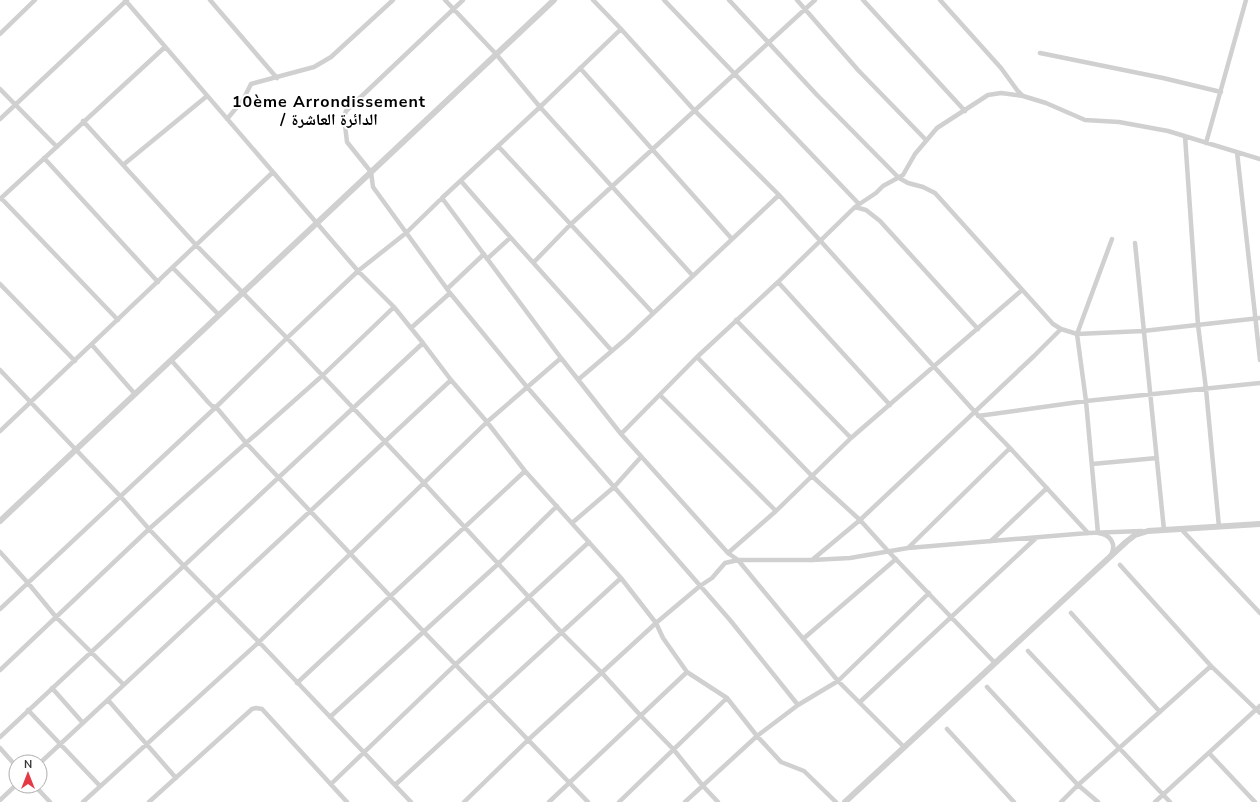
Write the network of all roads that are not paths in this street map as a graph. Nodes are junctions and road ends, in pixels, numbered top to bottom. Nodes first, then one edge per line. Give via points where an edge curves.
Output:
1 (36, 0) edge
2 (126, 0) edge
3 (210, 0) edge
4 (393, 0) edge
5 (445, 0) edge
6 (463, 0) edge
7 (554, 0) edge
8 (593, 0) edge
9 (664, 0) edge
10 (729, 0) edge
11 (797, 0) edge
12 (815, 0) edge
13 (864, 0) edge
14 (940, 0) edge
15 (1246, 0) edge
16 (454, 9) junction
17 (805, 9) junction
18 (621, 29) junction
19 (0, 34) edge
20 (768, 43) junction
21 (165, 47) junction
22 (1040, 53) dead end
23 (496, 54) junction
24 (580, 68) junction
25 (734, 74) junction
26 (276, 78) junction
27 (0, 89) edge
28 (1221, 92) junction
29 (207, 96) junction
30 (1023, 96) junction
31 (15, 104) junction
32 (540, 107) junction
33 (694, 110) junction
34 (965, 111) junction
35 (0, 118) edge
36 (227, 119) junction
37 (83, 121) junction
38 (1185, 136) junction
39 (926, 140) junction
40 (1206, 143) junction
41 (498, 146) junction
42 (57, 147) junction
43 (652, 149) junction
44 (1236, 152) junction
45 (44, 158) junction
46 (1260, 159) edge
47 (122, 165) junction
48 (371, 172) junction
49 (272, 173) junction
50 (899, 178) junction
51 (461, 181) junction
52 (612, 186) junction
53 (779, 195) junction
54 (442, 198) junction
55 (0, 199) edge
56 (857, 206) junction
57 (316, 224) junction
58 (570, 224) junction
59 (406, 233) junction
60 (510, 238) junction
61 (732, 239) junction
62 (1112, 239) dead end
63 (821, 240) junction
64 (1135, 243) dead end
65 (196, 245) junction
66 (484, 254) junction
67 (488, 259) junction
68 (534, 262) junction
69 (173, 268) junction
70 (358, 271) junction
71 (692, 276) junction
72 (158, 282) junction
73 (778, 282) junction
74 (0, 284) edge
75 (447, 289) junction
76 (1022, 290) junction
77 (243, 292) junction
78 (450, 294) junction
79 (394, 308) junction
80 (653, 314) junction
81 (219, 315) junction
82 (1258, 318) edge
83 (118, 320) junction
84 (736, 320) junction
85 (1198, 325) junction
86 (411, 328) junction
87 (978, 329) junction
88 (1061, 329) junction
89 (1143, 331) junction
90 (1077, 334) junction
91 (287, 338) junction
92 (424, 343) junction
93 (92, 345) junction
94 (612, 351) junction
95 (697, 357) junction
96 (561, 358) junction
97 (171, 360) junction
98 (1260, 360) edge
99 (75, 361) junction
100 (934, 366) junction
101 (0, 370) edge
102 (322, 376) junction
103 (578, 379) junction
104 (451, 380) junction
105 (1260, 383) edge
106 (527, 387) junction
107 (1206, 389) junction
108 (135, 394) junction
109 (660, 395) junction
110 (1151, 395) junction
111 (1086, 400) junction
112 (31, 403) junction
113 (890, 406) junction
114 (216, 407) junction
115 (353, 408) junction
116 (976, 414) junction
117 (487, 422) junction
118 (0, 431) edge
119 (620, 434) junction
120 (851, 438) junction
121 (384, 442) junction
122 (247, 444) junction
123 (1010, 448) junction
124 (76, 449) junction
125 (641, 457) junction
126 (1157, 458) junction
127 (1092, 464) junction
128 (525, 471) junction
129 (812, 477) junction
130 (279, 478) junction
131 (424, 483) junction
132 (614, 487) junction
133 (1047, 488) junction
134 (121, 497) junction
135 (557, 506) junction
136 (310, 511) junction
137 (776, 511) junction
138 (860, 520) junction
139 (0, 521) edge
140 (572, 523) junction
141 (1260, 524) edge
142 (464, 527) junction
143 (1219, 527) junction
144 (149, 529) junction
145 (1181, 529) junction
146 (1164, 530) junction
147 (1148, 531) junction
148 (1088, 533) junction
149 (1098, 533) junction
150 (1036, 538) junction
151 (991, 541) junction
152 (589, 542) junction
153 (908, 548) junction
154 (888, 551) junction
155 (0, 552) edge
156 (350, 553) junction
157 (728, 553) junction
158 (896, 559) junction
159 (1108, 559) junction
160 (738, 560) junction
161 (812, 560) junction
162 (498, 564) junction
163 (184, 565) junction
164 (1120, 565) dead end
165 (620, 578) junction
166 (28, 583) junction
167 (700, 586) junction
168 (929, 593) junction
169 (390, 596) junction
170 (529, 596) junction
171 (216, 599) junction
172 (0, 609) edge
173 (1071, 613) dead end
174 (1260, 613) edge
175 (56, 617) junction
176 (952, 617) junction
177 (656, 623) junction
178 (424, 632) junction
179 (561, 632) junction
180 (803, 639) junction
181 (259, 642) junction
182 (1028, 651) dead end
183 (92, 652) junction
184 (995, 663) junction
185 (455, 665) junction
186 (1211, 666) junction
187 (0, 670) edge
188 (687, 672) junction
189 (602, 673) junction
190 (838, 681) junction
191 (297, 683) junction
192 (124, 684) junction
193 (987, 687) dead end
194 (52, 688) junction
195 (726, 698) junction
196 (108, 700) junction
197 (488, 700) junction
198 (860, 702) junction
199 (798, 705) junction
200 (28, 710) junction
201 (1259, 710) edge
202 (1160, 712) junction
203 (641, 716) junction
204 (330, 717) junction
205 (83, 723) junction
206 (947, 729) dead end
207 (757, 736) junction
208 (0, 737) edge
209 (528, 740) junction
210 (61, 744) junction
211 (146, 744) junction
212 (904, 747) junction
213 (0, 748) edge
214 (1120, 748) junction
215 (674, 750) junction
216 (364, 752) junction
217 (1209, 753) junction
218 (48, 756) edge
219 (8, 757) edge
220 (176, 778) junction
221 (331, 784) junction
222 (569, 784) junction
223 (395, 785) junction
224 (1078, 785) junction
225 (100, 786) junction
226 (703, 786) junction
227 (8, 792) edge
228 (42, 794) edge
229 (1163, 795) junction
230 (0, 800) edge
231 (50, 802) edge
232 (82, 802) edge
233 (150, 802) edge
234 (347, 802) edge
235 (411, 802) edge
236 (464, 802) edge
237 (550, 802) edge
238 (588, 802) edge
239 (619, 802) edge
240 (685, 802) edge
241 (718, 802) edge
242 (836, 802) edge
243 (845, 802) edge
244 (1014, 802) edge
245 (1061, 802) edge
246 (1098, 802) edge
247 (1156, 802) edge
248 (1170, 802) edge
249 (1256, 802) edge

1 - 19 street
2 - 21 street
2 - 31 street
3 - 26 street
4 - 26 street via 331,57 314,67
5 - 16 street
6 - 16 street
7 - 23 street
8 - 18 street
9 - 25 street
10 - 20 street
11 - 17 street
12 - 17 street
13 - 34 street
14 - 30 street
15 - 28 street
16 - 23 street
16 - 48 street via 344,114 347,142
17 - 20 street
17 - 39 street via 858,70
18 - 24 street
18 - 33 street
20 - 25 street
20 - 50 street
21 - 29 street
21 - 37 street
22 - 28 street
23 - 32 street
23 - 48 street
24 - 32 street
24 - 43 street
25 - 33 street
25 - 56 street
26 - 36 street via 251,84 243,100
27 - 31 street
28 - 40 street
29 - 36 street
29 - 47 street
30 - 34 street via 992,94
30 - 38 street via 1046,103 1079,119 1128,123
31 - 35 street
31 - 42 street
32 - 41 street
32 - 52 street
33 - 43 street
33 - 53 street
34 - 39 street via 937,128
36 - 49 street
37 - 42 street
37 - 47 street
38 - 40 street
38 - 85 street
39 - 50 street
40 - 44 street
41 - 51 street
41 - 58 street
42 - 45 street
43 - 52 street
43 - 61 street
44 - 46 street
44 - 82 street
45 - 55 street
45 - 72 street
47 - 65 street
48 - 57 street
48 - 59 street via 373,187
49 - 57 street
49 - 65 street
50 - 56 street via 883,186
50 - 76 street via 908,183 924,186 935,193
51 - 54 street
51 - 60 street
52 - 58 street
52 - 71 street
53 - 61 street
53 - 63 street
54 - 59 street
54 - 66 street
55 - 83 street
56 - 63 street
56 - 87 street via 876,217
57 - 70 street
57 - 77 street
58 - 68 street
58 - 80 street
59 - 70 street
59 - 75 street
60 - 67 street
60 - 68 street
61 - 71 street
62 - 90 street
63 - 73 street
63 - 100 street
64 - 89 street
65 - 69 street
65 - 77 street
66 - 67 street
66 - 75 street
67 - 96 street
68 - 94 street
69 - 72 street
69 - 81 street
70 - 79 street
70 - 91 street
71 - 80 street
72 - 83 street
73 - 84 street
73 - 113 street
74 - 99 street
75 - 78 street
76 - 87 street
76 - 88 street via 1053,324
77 - 81 street
77 - 91 street
78 - 86 street
78 - 106 street
79 - 86 street
79 - 102 street
80 - 94 street
81 - 97 street
82 - 85 street
82 - 98 street
83 - 93 street
84 - 95 street
84 - 120 street
85 - 89 street
85 - 107 street
86 - 92 street
87 - 100 street
88 - 90 street
88 - 116 street
89 - 90 street
89 - 110 street
90 - 111 street
91 - 102 street
91 - 114 street
92 - 104 street
92 - 115 street
93 - 99 street
93 - 108 street
94 - 103 street
95 - 109 street
95 - 129 street
96 - 103 street
96 - 106 street
97 - 108 street
97 - 114 street via 208,402
99 - 112 street
100 - 113 street
100 - 116 street
101 - 112 street
102 - 115 street
102 - 122 street
103 - 119 street
104 - 117 street
104 - 121 street
105 - 107 street
106 - 117 street
106 - 132 street
107 - 110 street
107 - 143 street
108 - 124 street
109 - 119 street
109 - 137 street
110 - 111 street
110 - 126 street
111 - 116 street
111 - 127 street
112 - 118 street
112 - 124 street
113 - 120 street
114 - 122 street
114 - 134 street
115 - 121 street
115 - 130 street
116 - 123 street
116 - 138 street
117 - 128 street
117 - 131 street
119 - 125 street
120 - 129 street
121 - 131 street
121 - 136 street
122 - 130 street
122 - 144 street
123 - 133 street
123 - 153 street
124 - 134 street
124 - 139 street
125 - 132 street
125 - 157 street
126 - 127 street
126 - 146 street
127 - 149 street
128 - 135 street
128 - 142 street
129 - 137 street
129 - 138 street
130 - 136 street
130 - 163 street
131 - 142 street
131 - 156 street
132 - 140 street
132 - 167 street
133 - 148 street
133 - 151 street
134 - 144 street
134 - 166 street
135 - 140 street
135 - 162 street
136 - 156 street
136 - 171 street
137 - 157 street
138 - 154 street
138 - 161 street
140 - 152 street
141 - 143 street
142 - 162 street
142 - 169 street
143 - 145 street
144 - 163 street
144 - 175 street
145 - 146 street
145 - 174 street
146 - 147 street
147 - 149 street
147 - 159 street via 1135,535
148 - 149 street
148 - 150 street
149 - 159 street via 1106,535 1113,542 1113,551
150 - 151 street
150 - 176 street
151 - 153 street
152 - 165 street
152 - 170 street
153 - 154 street
154 - 158 street
154 - 161 street via 850,558
155 - 166 street
156 - 169 street
156 - 181 street
157 - 160 street
158 - 168 street
158 - 180 street
159 - 184 street
160 - 161 street
160 - 167 street via 725,563 712,578
160 - 180 street
162 - 170 street
162 - 178 street
163 - 171 street
163 - 183 street
164 - 186 street
165 - 177 street
165 - 179 street
166 - 172 street
166 - 175 street
167 - 177 street
167 - 199 street
168 - 176 street
168 - 190 street
169 - 178 street
169 - 191 street
170 - 179 street
170 - 185 street
171 - 181 street
171 - 192 street
173 - 202 street
175 - 183 street
175 - 187 street
176 - 184 street
176 - 198 street
177 - 188 street via 663,638
177 - 189 street
178 - 185 street
178 - 204 street
179 - 189 street
179 - 197 street
180 - 190 street
181 - 191 street
181 - 211 street
182 - 214 street
183 - 192 street
183 - 194 street
184 - 212 street
185 - 197 street
185 - 216 street
186 - 201 street
186 - 202 street
188 - 195 street
188 - 203 street
189 - 203 street
189 - 209 street
190 - 198 street
190 - 199 street
191 - 204 street
192 - 196 street
193 - 224 street
194 - 200 street
194 - 205 street
195 - 207 street
195 - 215 street
196 - 205 street
196 - 211 street
197 - 209 street
197 - 223 street
198 - 212 street
199 - 207 street
200 - 208 street
200 - 210 street
201 - 217 street
202 - 214 street
203 - 215 street
203 - 222 street
204 - 216 street
205 - 210 street
206 - 244 street
207 - 226 street
207 - 242 street via 781,762 804,771
209 - 222 street
209 - 236 street
210 - 218 street
210 - 225 street
211 - 220 street
211 - 225 street
212 - 243 street
213 - 219 street
214 - 224 street
214 - 229 street
215 - 226 street
215 - 239 street
216 - 221 street
216 - 223 street
217 - 229 street
217 - 249 street
220 - 221 street via 256,708 262,709
220 - 233 street
221 - 234 street
222 - 237 street
222 - 238 street
223 - 235 street
224 - 245 street
224 - 246 street
225 - 232 street
226 - 240 street
226 - 241 street
227 - 230 street
228 - 231 street
229 - 247 street
229 - 248 street

